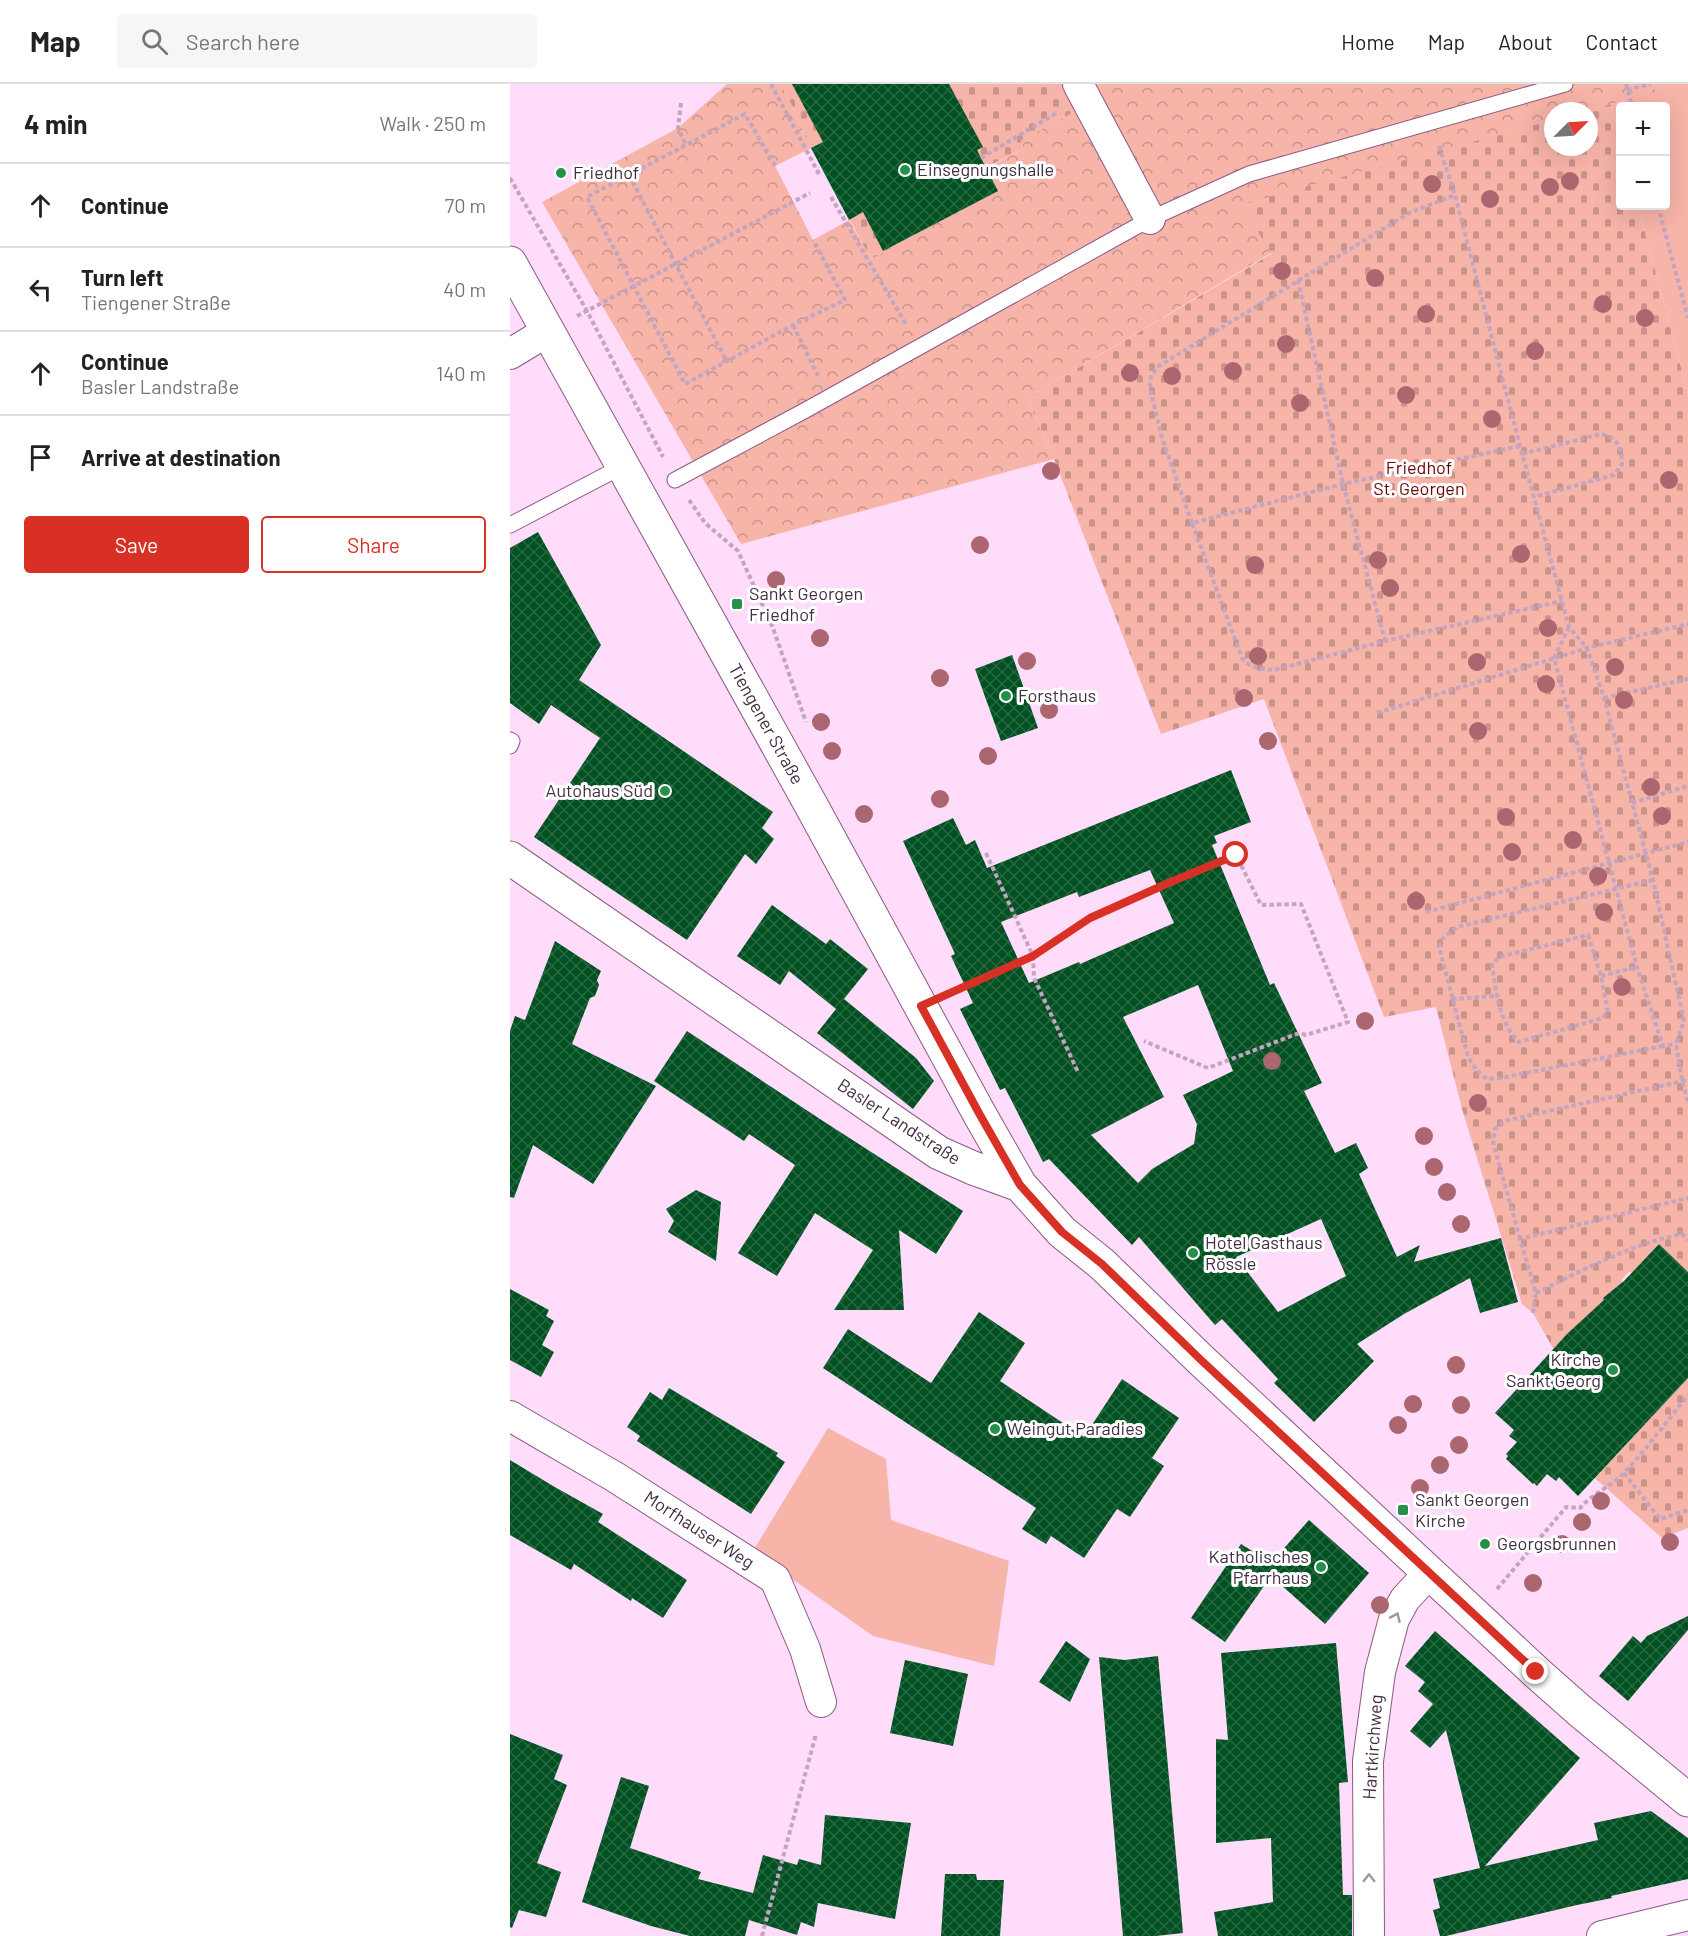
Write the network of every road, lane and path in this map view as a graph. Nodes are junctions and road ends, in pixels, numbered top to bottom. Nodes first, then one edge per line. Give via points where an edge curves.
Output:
1 (771, 84) edge
2 (1565, 84) edge
3 (1626, 84) edge
4 (1651, 84) edge
5 (1081, 90) edge
6 (1627, 90) junction
7 (1631, 102) edge
8 (681, 103) dead end
9 (686, 145) junction
10 (1440, 152) dead end
11 (981, 158) dead end
12 (775, 166) dead end
13 (629, 175) junction
14 (820, 176) dead end
15 (510, 178) edge
16 (810, 193) dead end
17 (1455, 195) junction
18 (831, 197) dead end
19 (1659, 210) edge
20 (1150, 219) junction
21 (813, 240) dead end
22 (510, 263) edge
23 (675, 264) junction
24 (1298, 280) junction
25 (634, 286) junction
26 (587, 311) junction
27 (1688, 318) edge
28 (793, 325) junction
29 (548, 331) junction
30 (920, 347) junction
31 (510, 354) edge
32 (727, 362) junction
33 (828, 396) junction
34 (1520, 446) junction
35 (1522, 454) junction
36 (623, 466) junction
37 (675, 480) junction
38 (1343, 484) junction
39 (1534, 497) junction
40 (1192, 523) junction
41 (510, 525) edge
42 (1562, 601) junction
43 (1688, 624) edge
44 (1569, 627) junction
45 (1385, 641) junction
46 (1587, 648) junction
47 (1554, 658) junction
48 (1688, 682) edge
49 (1604, 698) junction
50 (1377, 713) dead end
51 (810, 732) dead end
52 (510, 740) edge
53 (510, 746) edge
54 (1688, 786) edge
55 (1632, 803) junction
56 (1688, 842) edge
57 (986, 853) dead end
58 (1645, 854) junction
59 (510, 858) edge
60 (1609, 863) junction
61 (1653, 880) junction
62 (1616, 888) junction
63 (1426, 912) dead end
64 (1033, 956) junction
65 (1637, 967) junction
66 (1601, 976) junction
67 (1497, 996) junction
68 (1452, 999) junction
69 (921, 1006) junction
70 (1144, 1041) dead end
71 (1676, 1044) junction
72 (1663, 1046) junction
73 (1078, 1072) dead end
74 (1688, 1080) edge
75 (1682, 1081) junction
76 (1688, 1102) edge
77 (1020, 1185) junction
78 (1688, 1198) edge
79 (1520, 1239) junction
80 (1688, 1240) edge
81 (1536, 1293) junction
82 (1533, 1313) dead end
83 (1688, 1395) edge
84 (510, 1416) edge
85 (1624, 1473) junction
86 (1688, 1510) edge
87 (1430, 1572) junction
88 (1474, 1615) junction
89 (821, 1702) joint
90 (1688, 1800) edge
91 (1688, 1915) edge
92 (762, 1936) edge
93 (1369, 1936) edge
94 (1602, 1936) edge

1 - 14 path
2 - 20 lane via 1249,174
3 - 6 path
4 - 6 path
5 - 11 path
5 - 20 street
6 - 7 path
8 - 9 path via 678,128
9 - 12 path via 746,114
9 - 13 path
10 - 17 path
13 - 23 path
13 - 25 path via 587,197
15 - 26 path
16 - 23 path
17 - 24 path via 1409,213
17 - 34 path
18 - 30 path
19 - 27 path
20 - 30 lane
21 - 28 path via 845,300
22 - 29 street, Tiengener Straße
23 - 25 path
23 - 32 path
24 - 38 path
24 - 40 path via 1159,366 1151,375 1150,388 1162,438
25 - 26 path
25 - 32 path via 685,384
26 - 29 path
26 - 37 path
28 - 32 path
28 - 33 path
29 - 31 street
29 - 36 street, Tiengener Straße
30 - 33 lane
33 - 37 lane
34 - 35 path
34 - 38 path
35 - 39 path
35 - 39 path via 1601,434 1610,436 1622,449 1622,464 1614,475
36 - 41 lane
36 - 69 street, Tiengener Straße
37 - 51 path via 705,523 738,551 773,628
38 - 40 path
38 - 45 path
39 - 42 path
40 - 45 path via 1247,664 1274,670
42 - 44 path
42 - 45 path
43 - 46 path
44 - 46 path
44 - 47 path
46 - 47 path
46 - 49 path
47 - 50 path
47 - 60 path
48 - 49 path via 1687,679
49 - 55 path
52 - 53 lane
54 - 55 path
55 - 58 path
56 - 58 path
57 - 64 path
58 - 60 path
58 - 61 path
59 - 77 street, Basler Landstraße via 939,1152
60 - 62 path
60 - 63 path
61 - 62 path
61 - 71 path via 1684,1021
62 - 65 path
62 - 68 path via 1449,932 1439,947
64 - 69 path
64 - 70 path via 1090,918 1236,855 1261,905 1301,904 1348,1022 1306,1035 1299,1033 1208,1068
64 - 73 path via 1034,978
65 - 66 path
65 - 72 path
66 - 67 path via 1588,935 1499,957 1492,965
66 - 67 path via 1608,1012 1604,1018 1519,1042 1508,1028
67 - 68 path
68 - 72 path via 1468,1057 1487,1079
69 - 77 street, Tiengener Straße
71 - 72 path
71 - 75 path
74 - 75 path
75 - 76 path
75 - 79 path via 1504,1121 1495,1129 1493,1142
77 - 87 street, Basler Landstraße via 1062,1232 1102,1264
78 - 79 path
79 - 81 path
80 - 81 path via 1682,1234 1658,1239
81 - 82 path
83 - 85 path
84 - 89 street, Morfhauser Weg via 615,1477 775,1579 805,1649
85 - 86 path via 1660,1519
85 - 88 path via 1580,1508 1566,1507
87 - 88 street, Basler Landstraße
93 -> 87 street, Hartkirchweg via 1368,1761 1380,1672 1394,1619 1405,1599
88 - 90 street, Basler Landstraße via 1580,1711
89 - 92 path via 815,1745
91 - 94 street

